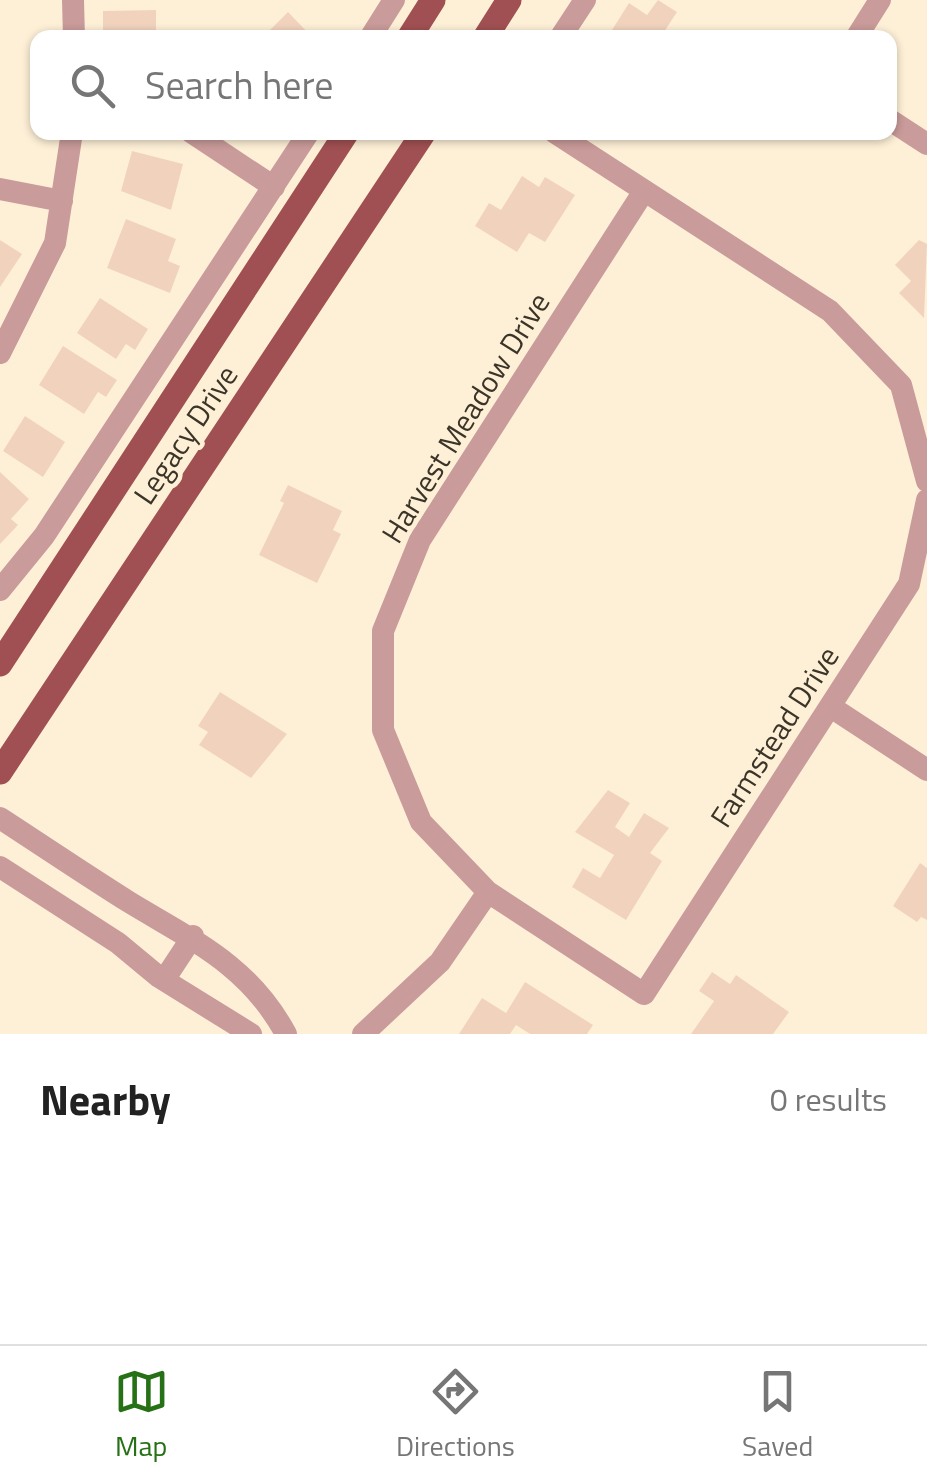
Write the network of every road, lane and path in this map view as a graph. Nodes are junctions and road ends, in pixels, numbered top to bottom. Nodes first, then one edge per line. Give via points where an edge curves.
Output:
1 (73, 0) edge
2 (394, 0) edge
3 (433, 0) edge
4 (509, 0) edge
5 (585, 0) edge
6 (880, 0) edge
7 (74, 30) edge
8 (375, 30) edge
9 (413, 30) edge
10 (490, 30) edge
11 (565, 30) edge
12 (861, 30) edge
13 (897, 125) edge
14 (71, 140) edge
15 (203, 140) edge
16 (304, 140) edge
17 (342, 140) edge
18 (419, 140) edge
19 (566, 140) edge
20 (927, 144) edge
21 (274, 187) junction
22 (0, 189) edge
23 (644, 191) junction
24 (62, 201) junction
25 (0, 353) edge
26 (927, 481) edge
27 (927, 500) edge
28 (0, 590) edge
29 (0, 664) edge
30 (831, 707) junction
31 (927, 770) edge
32 (0, 772) edge
33 (0, 818) edge
34 (0, 867) edge
35 (488, 892) junction
36 (192, 936) junction
37 (164, 980) junction
38 (644, 994) joint
39 (251, 1034) edge
40 (286, 1034) edge
41 (364, 1034) edge

1 - 7 street
2 - 8 street
3 - 9 main road
4 - 10 main road
5 - 11 street
6 - 12 street
13 - 20 street
14 - 24 street
15 - 21 street
16 - 21 street
17 - 29 main road, Legacy Drive
18 - 32 main road, Legacy Drive
19 - 23 street
21 - 28 street via 44,536
22 - 24 street
23 - 26 street via 830,311 901,385
23 - 35 street, Harvest Meadow Drive via 420,540 383,631 383,730 420,822
24 - 25 street via 56,244
27 - 30 street, Farmstead Drive via 909,584
30 - 31 street
30 - 38 street, Farmstead Drive
33 - 36 street
34 - 37 street
35 - 38 street, Harvest Meadow Drive
35 - 41 street via 440,962
36 - 37 street
36 - 40 street via 234,968
37 - 39 street

